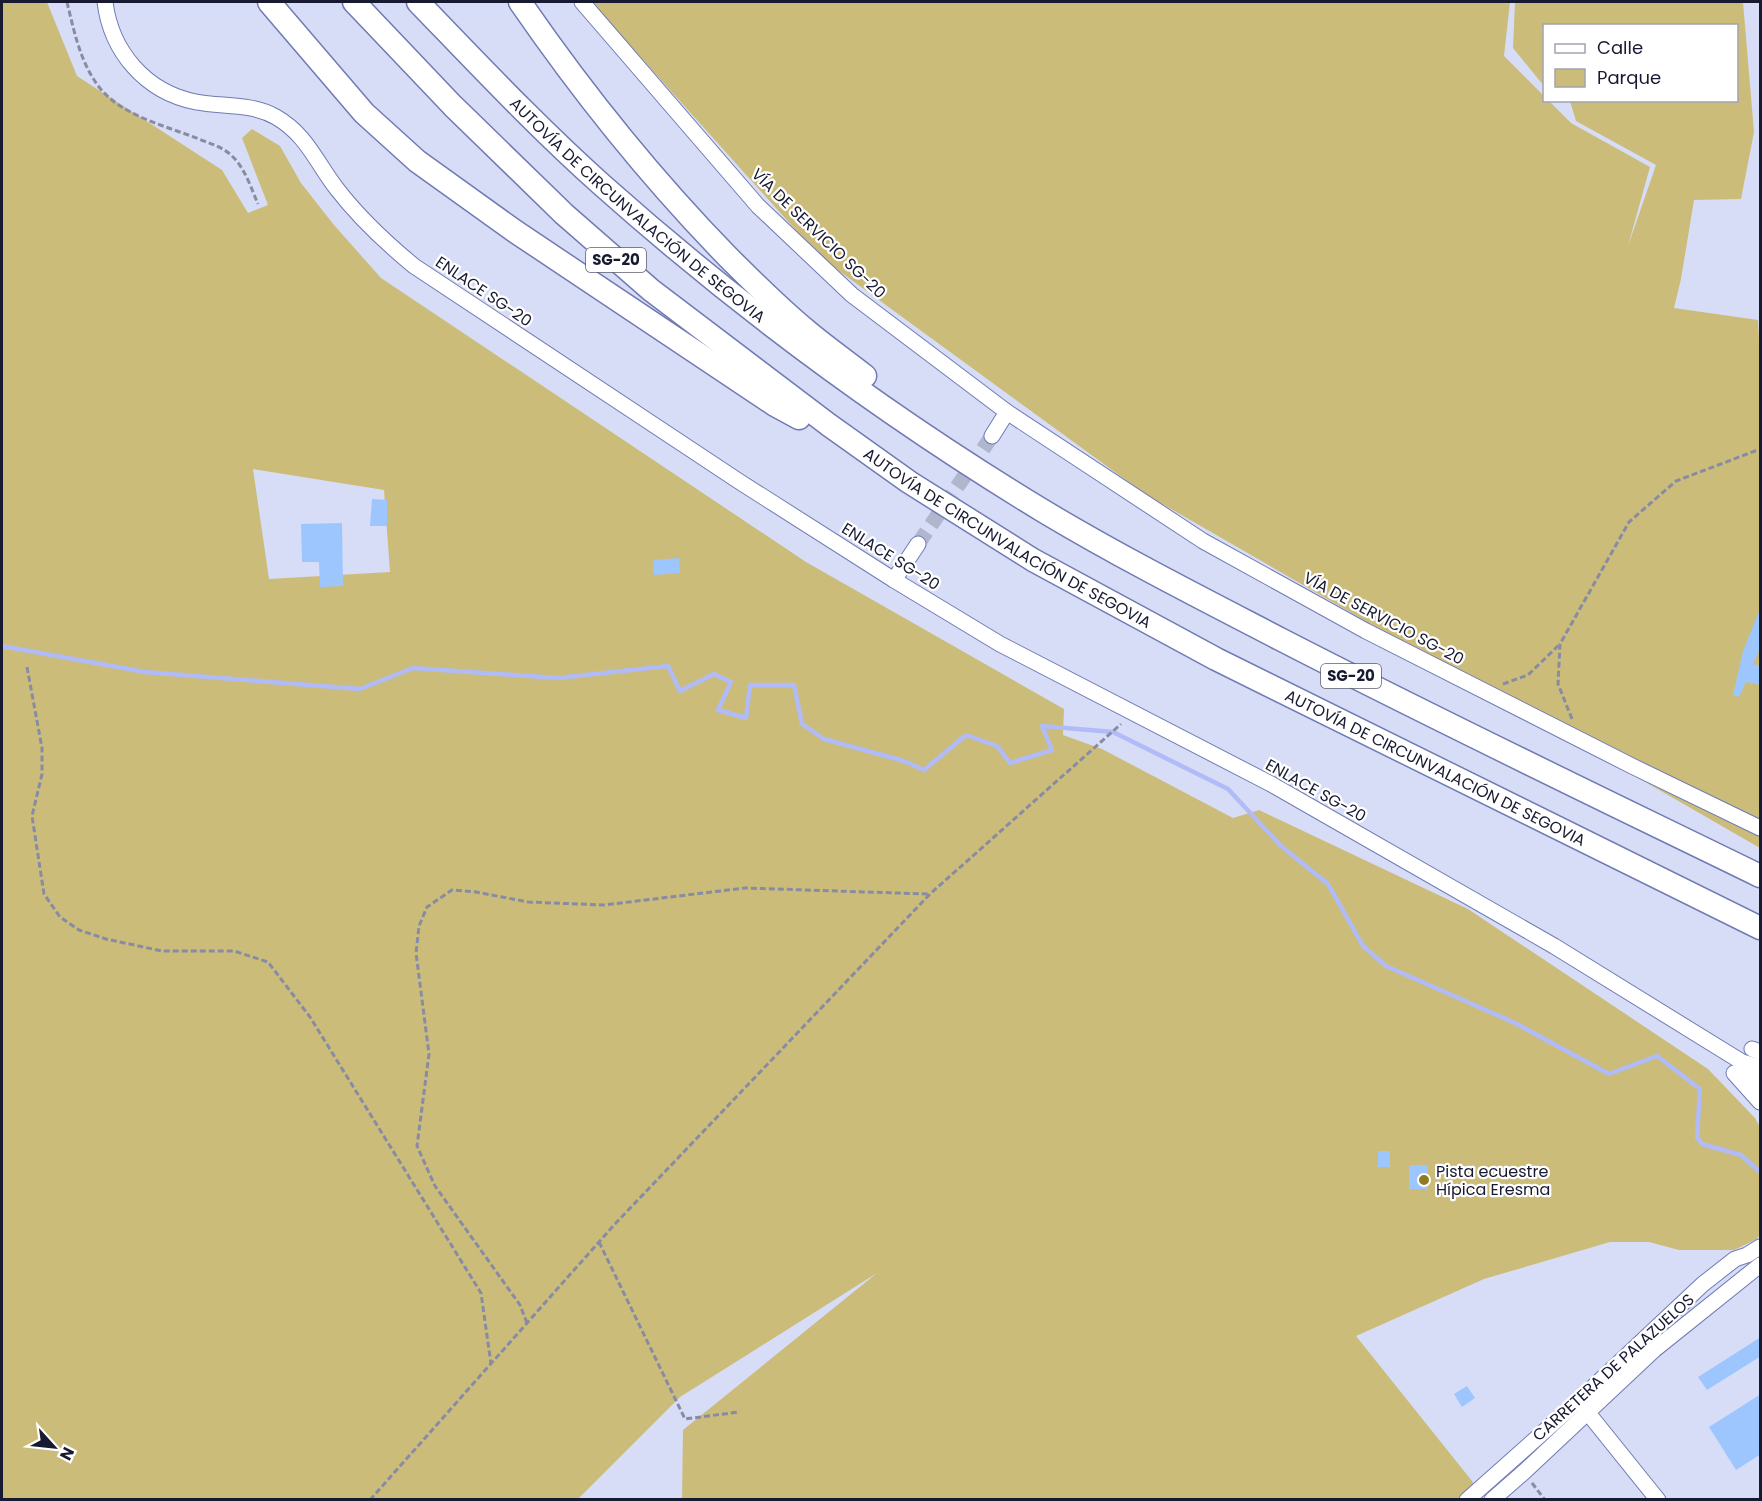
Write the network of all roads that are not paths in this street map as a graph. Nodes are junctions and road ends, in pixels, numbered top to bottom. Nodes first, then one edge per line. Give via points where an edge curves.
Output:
1 (105, 2) edge
2 (269, 2) edge
3 (354, 2) edge
4 (418, 2) edge
5 (520, 2) edge
6 (582, 2) edge
7 (1007, 412) junction
8 (992, 436) tunnel mouth
9 (954, 454) junction
10 (909, 482) junction
11 (918, 544) tunnel mouth
12 (894, 580) junction
13 (1761, 828) edge
14 (1761, 876) edge
15 (1761, 928) edge
16 (1761, 1067) edge
17 (1738, 1068) junction
18 (1761, 1084) edge
19 (1761, 1102) edge
20 (1761, 1247) edge
21 (1761, 1264) edge
22 (1588, 1413) junction
23 (1467, 1500) edge
24 (1492, 1500) edge
25 (1658, 1500) edge

1 - 12 street, ENLACE SG-20 via 113,37 132,66 148,80 180,98 258,109 275,116 294,129 312,150 359,216 414,266
2 - 10 highway via 364,112 417,161 775,405
3 - 10 highway, AUTOVÍA DE CIRCUNVALACIÓN DE SEGOVIA / SG-20 via 470,123 564,214 651,290
4 - 9 highway, AUTOVÍA DE CIRCUNVALACIÓN DE SEGOVIA / SG-20 via 599,183 689,260 827,367
5 - 9 highway via 562,63 681,209 806,330 899,402
6 - 7 street, VÍA DE SERVICIO SG-20 via 758,206 852,295
7 - 8 street
7 - 13 street, VÍA DE SERVICIO SG-20 via 1203,541 1366,631
9 - 14 highway, AUTOVÍA DE CIRCUNVALACIÓN DE SEGOVIA / SG-20 via 1134,564 1353,677
10 - 15 highway, AUTOVÍA DE CIRCUNVALACIÓN DE SEGOVIA / SG-20 via 1033,560 1216,659
11 - 12 street
12 - 17 street, ENLACE SG-20 via 1000,644 1271,784 1513,923 1671,1017
16 - 17 street, ENLACE SG-20
17 - 18 street, ENLACE SG-20
17 - 19 street
20 - 23 street via 1735,1259 1703,1284
21 - 22 street, CARRETERA DE PALAZUELOS via 1654,1350
22 - 24 street, CARRETERA DE PALAZUELOS
22 - 25 street

